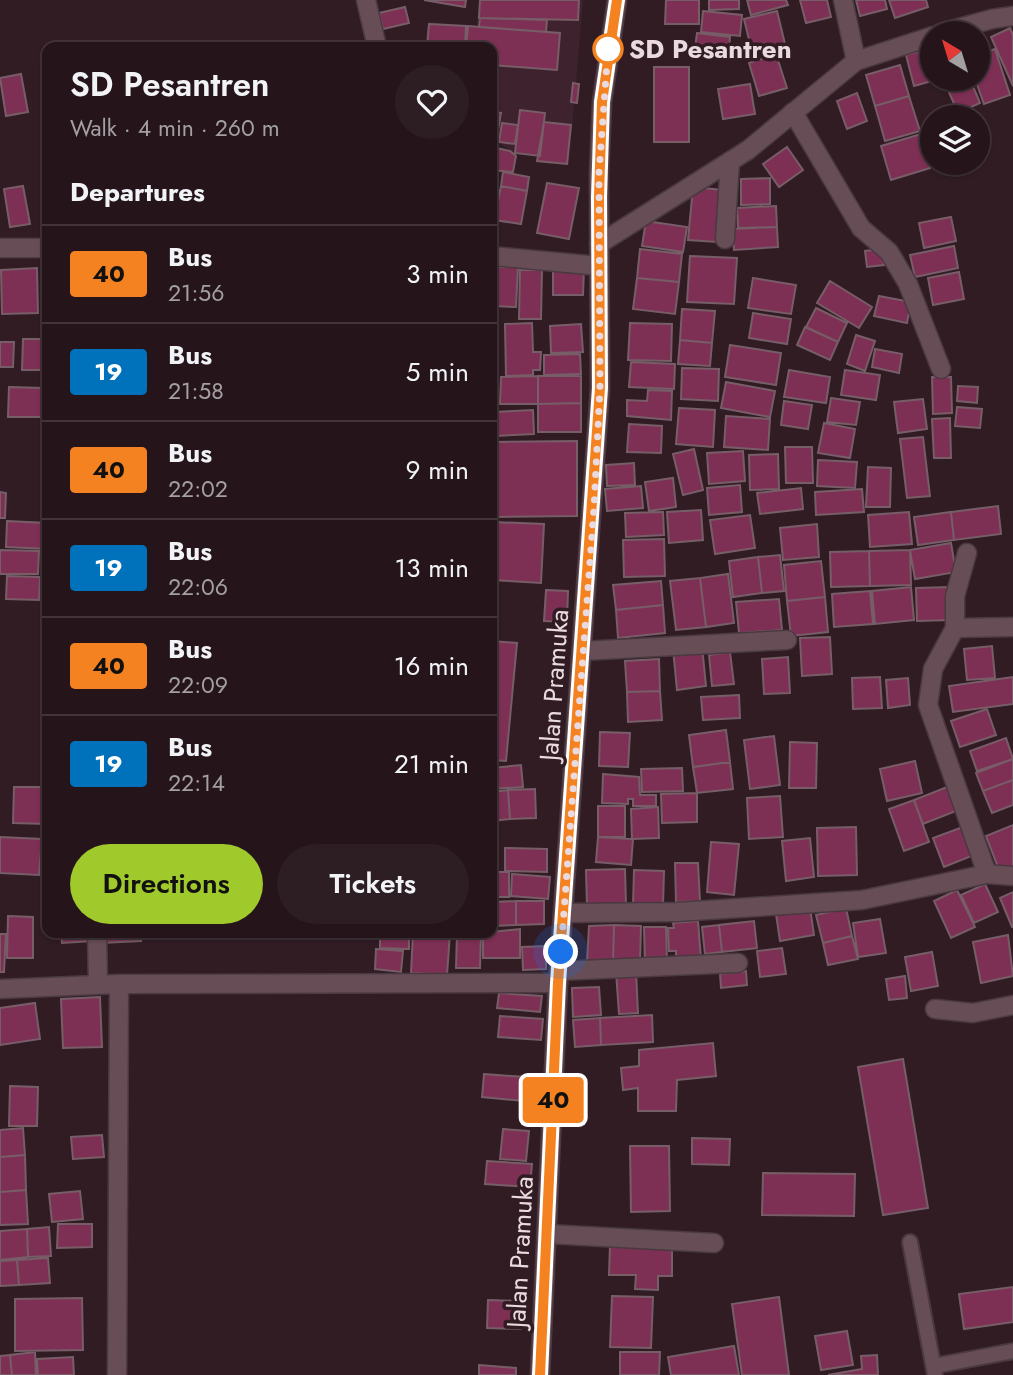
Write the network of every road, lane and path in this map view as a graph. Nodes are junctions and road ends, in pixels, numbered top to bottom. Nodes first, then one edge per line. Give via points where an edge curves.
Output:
1 (366, 0) edge
2 (617, 0) edge
3 (843, 0) edge
4 (1013, 16) edge
5 (985, 21) edge
6 (920, 40) edge
7 (376, 42) edge
8 (856, 61) junction
9 (793, 112) junction
10 (730, 161) junction
11 (725, 239) dead end
12 (599, 244) junction
13 (0, 248) edge
14 (42, 248) edge
15 (497, 257) edge
16 (599, 267) junction
17 (941, 369) dead end
18 (967, 553) dead end
19 (1013, 627) edge
20 (956, 628) junction
21 (787, 640) dead end
22 (582, 651) junction
23 (987, 874) junction
24 (1013, 876) edge
25 (564, 913) junction
26 (97, 938) edge
27 (738, 963) dead end
28 (559, 977) junction
29 (119, 984) junction
30 (98, 985) junction
31 (0, 989) edge
32 (1013, 1005) edge
33 (935, 1009) dead end
34 (562, 1235) junction
35 (910, 1242) dead end
36 (714, 1243) dead end
37 (1013, 1351) edge
38 (934, 1370) edge
39 (117, 1375) edge
40 (540, 1375) edge

1 - 7 street
2 - 12 street, Jalan Pramuka via 602,102
3 - 8 street
4 - 5 street
6 - 8 street
8 - 9 street
9 - 10 street
9 - 17 street via 861,228 889,253 908,284
10 - 11 street
10 - 12 street
12 - 16 street, Jalan Pramuka
13 - 14 street
15 - 16 street
16 - 22 street, Jalan Pramuka via 600,388
18 - 20 street via 955,596
19 - 20 street
20 - 23 street via 933,669 928,705
21 - 22 street
22 - 25 street, Jalan Pramuka
23 - 24 street
23 - 25 street via 862,900 677,912
25 - 28 street, Jalan Pramuka
26 - 30 street
27 - 28 street
28 - 29 street
28 - 34 street, Jalan Pramuka
29 - 30 street
29 - 39 street
30 - 31 street
32 - 33 street via 973,1013
34 - 36 street
34 - 40 street, Jalan Pramuka
35 - 38 lane
37 - 38 lane

